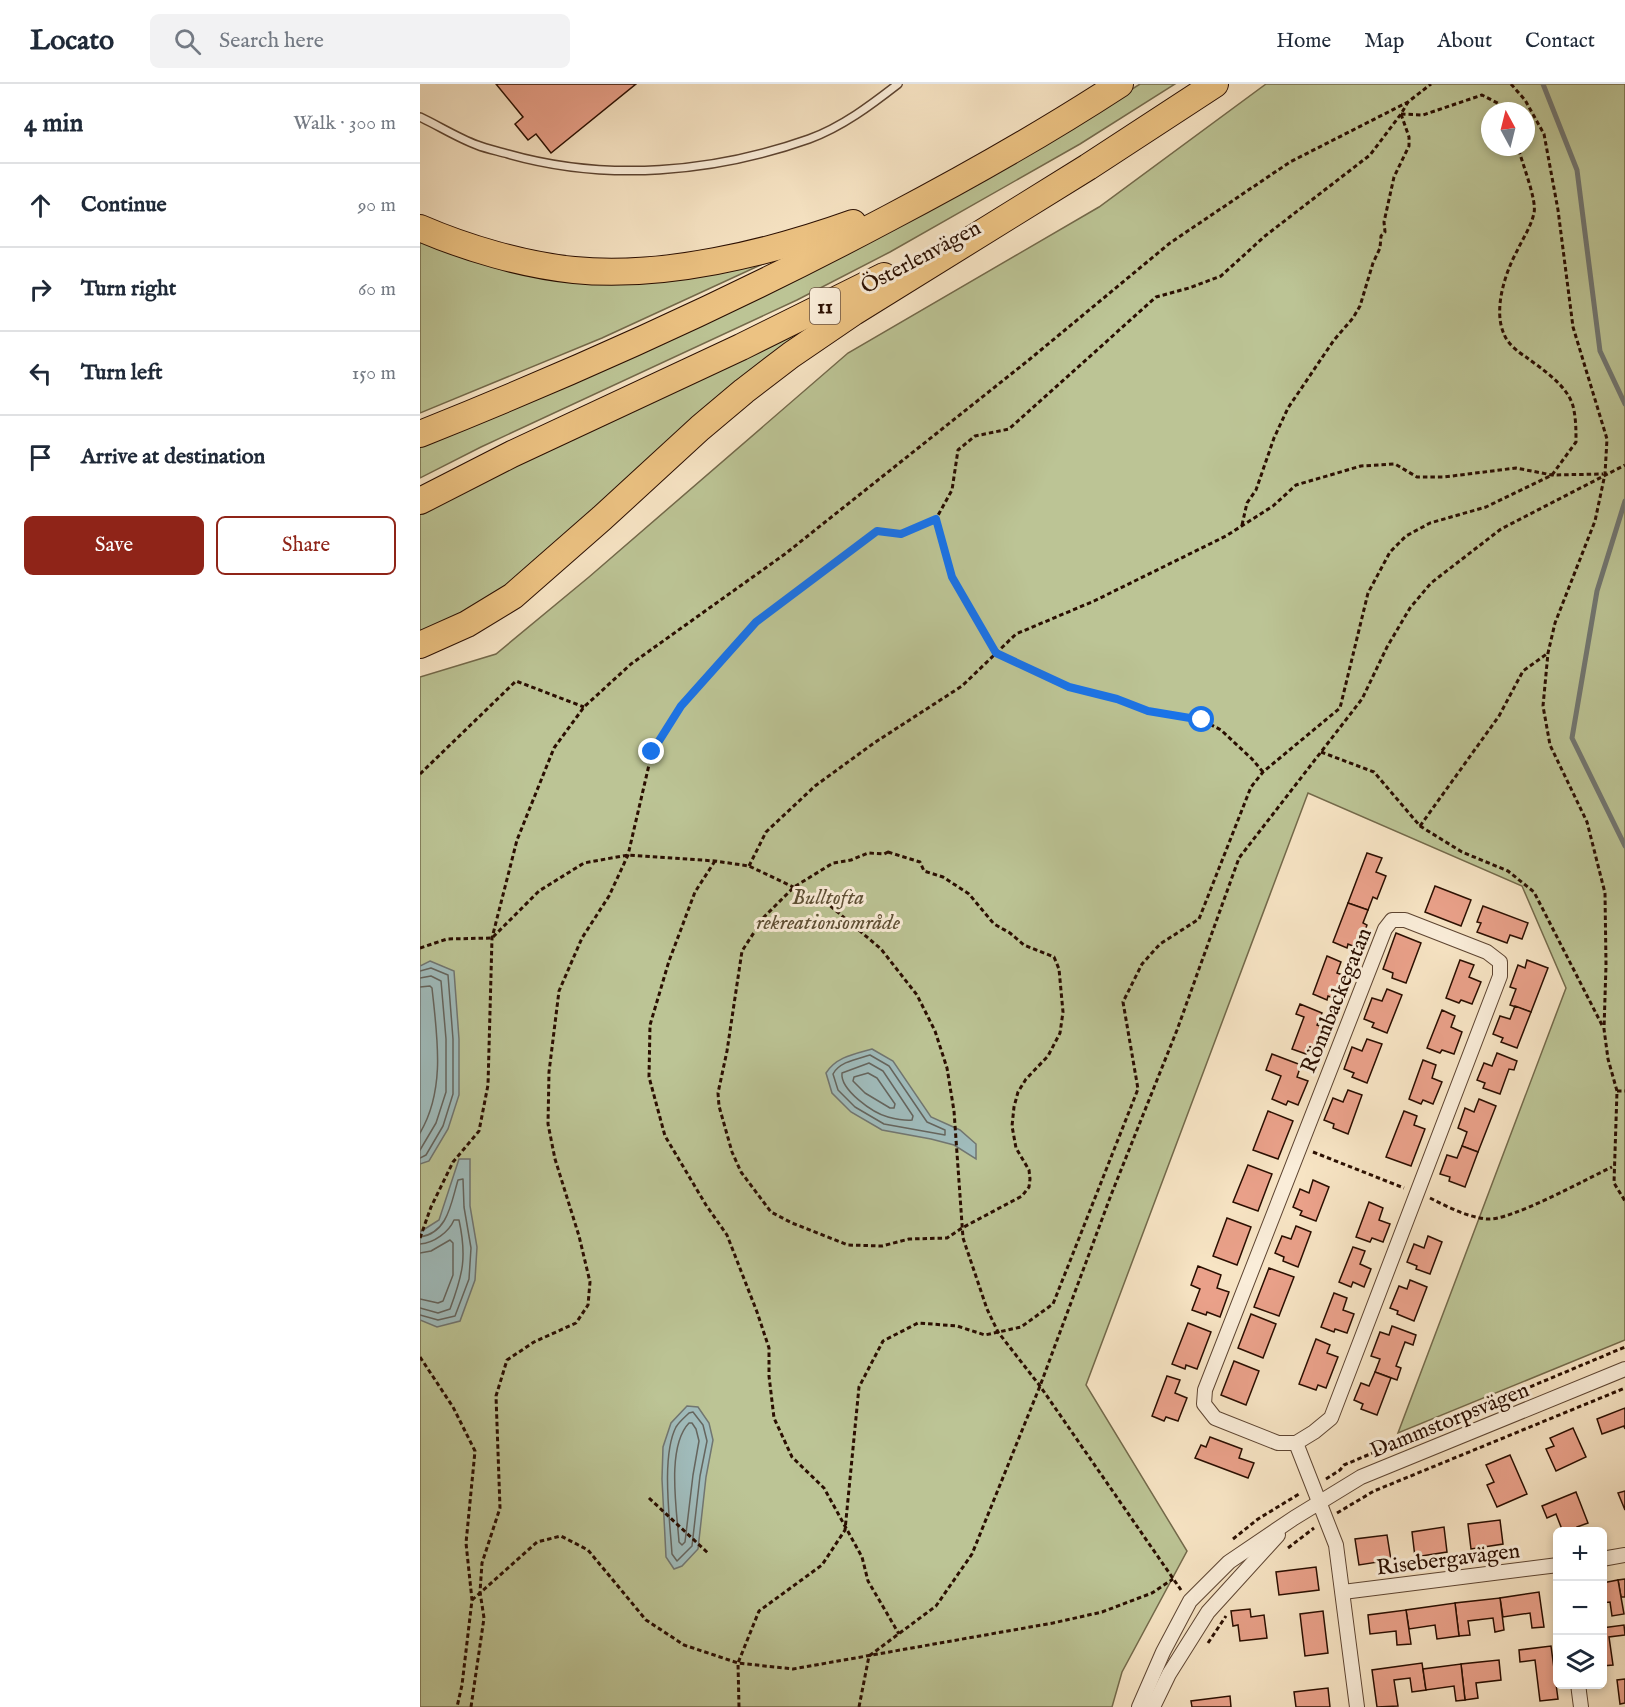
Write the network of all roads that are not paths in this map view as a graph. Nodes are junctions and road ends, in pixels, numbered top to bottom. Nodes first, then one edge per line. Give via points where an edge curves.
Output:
1 (898, 84) edge
2 (1120, 84) edge
3 (1215, 84) edge
4 (420, 117) edge
5 (954, 184) junction
6 (420, 228) edge
7 (420, 434) edge
8 (420, 501) edge
9 (420, 645) edge
10 (1625, 1369) edge
11 (1296, 1443) junction
12 (1319, 1503) junction
13 (1294, 1518) junction
14 (1625, 1555) edge
15 (1607, 1558) edge
16 (1553, 1566) edge
17 (1343, 1592) junction
18 (1579, 1689) edge
19 (1139, 1707) edge
20 (1153, 1707) edge
21 (1357, 1707) edge
22 (1581, 1707) edge

1 - 4 lane via 862,112 811,139 736,159 659,171 542,164 478,145
2 - 5 highway, 11
3 - 8 highway, Österlenvägen / 11 via 1017,204 903,267
3 - 9 highway via 791,355 700,428 513,596 467,624
5 - 6 highway via 806,240 698,264 629,271 574,270 511,258
5 - 7 highway, 11 via 716,307
10 - 12 street, Dammstorpsvägen via 1361,1477
11 - 11 street, Rönnbackegatan via 1331,1418 1500,976 1500,962 1487,952 1405,920 1392,920 1385,929 1205,1390 1204,1404 1215,1418 1278,1443
11 - 12 street
12 - 13 street, Dammstorpsvägen
12 - 17 street via 1336,1545
13 - 19 street, Dammstorpsvägen via 1229,1562 1190,1601
13 - 20 street, Dammstorpsvägen via 1208,1612
14 - 15 street
16 - 17 street, Risebergavägen
17 - 21 street
18 - 22 street

